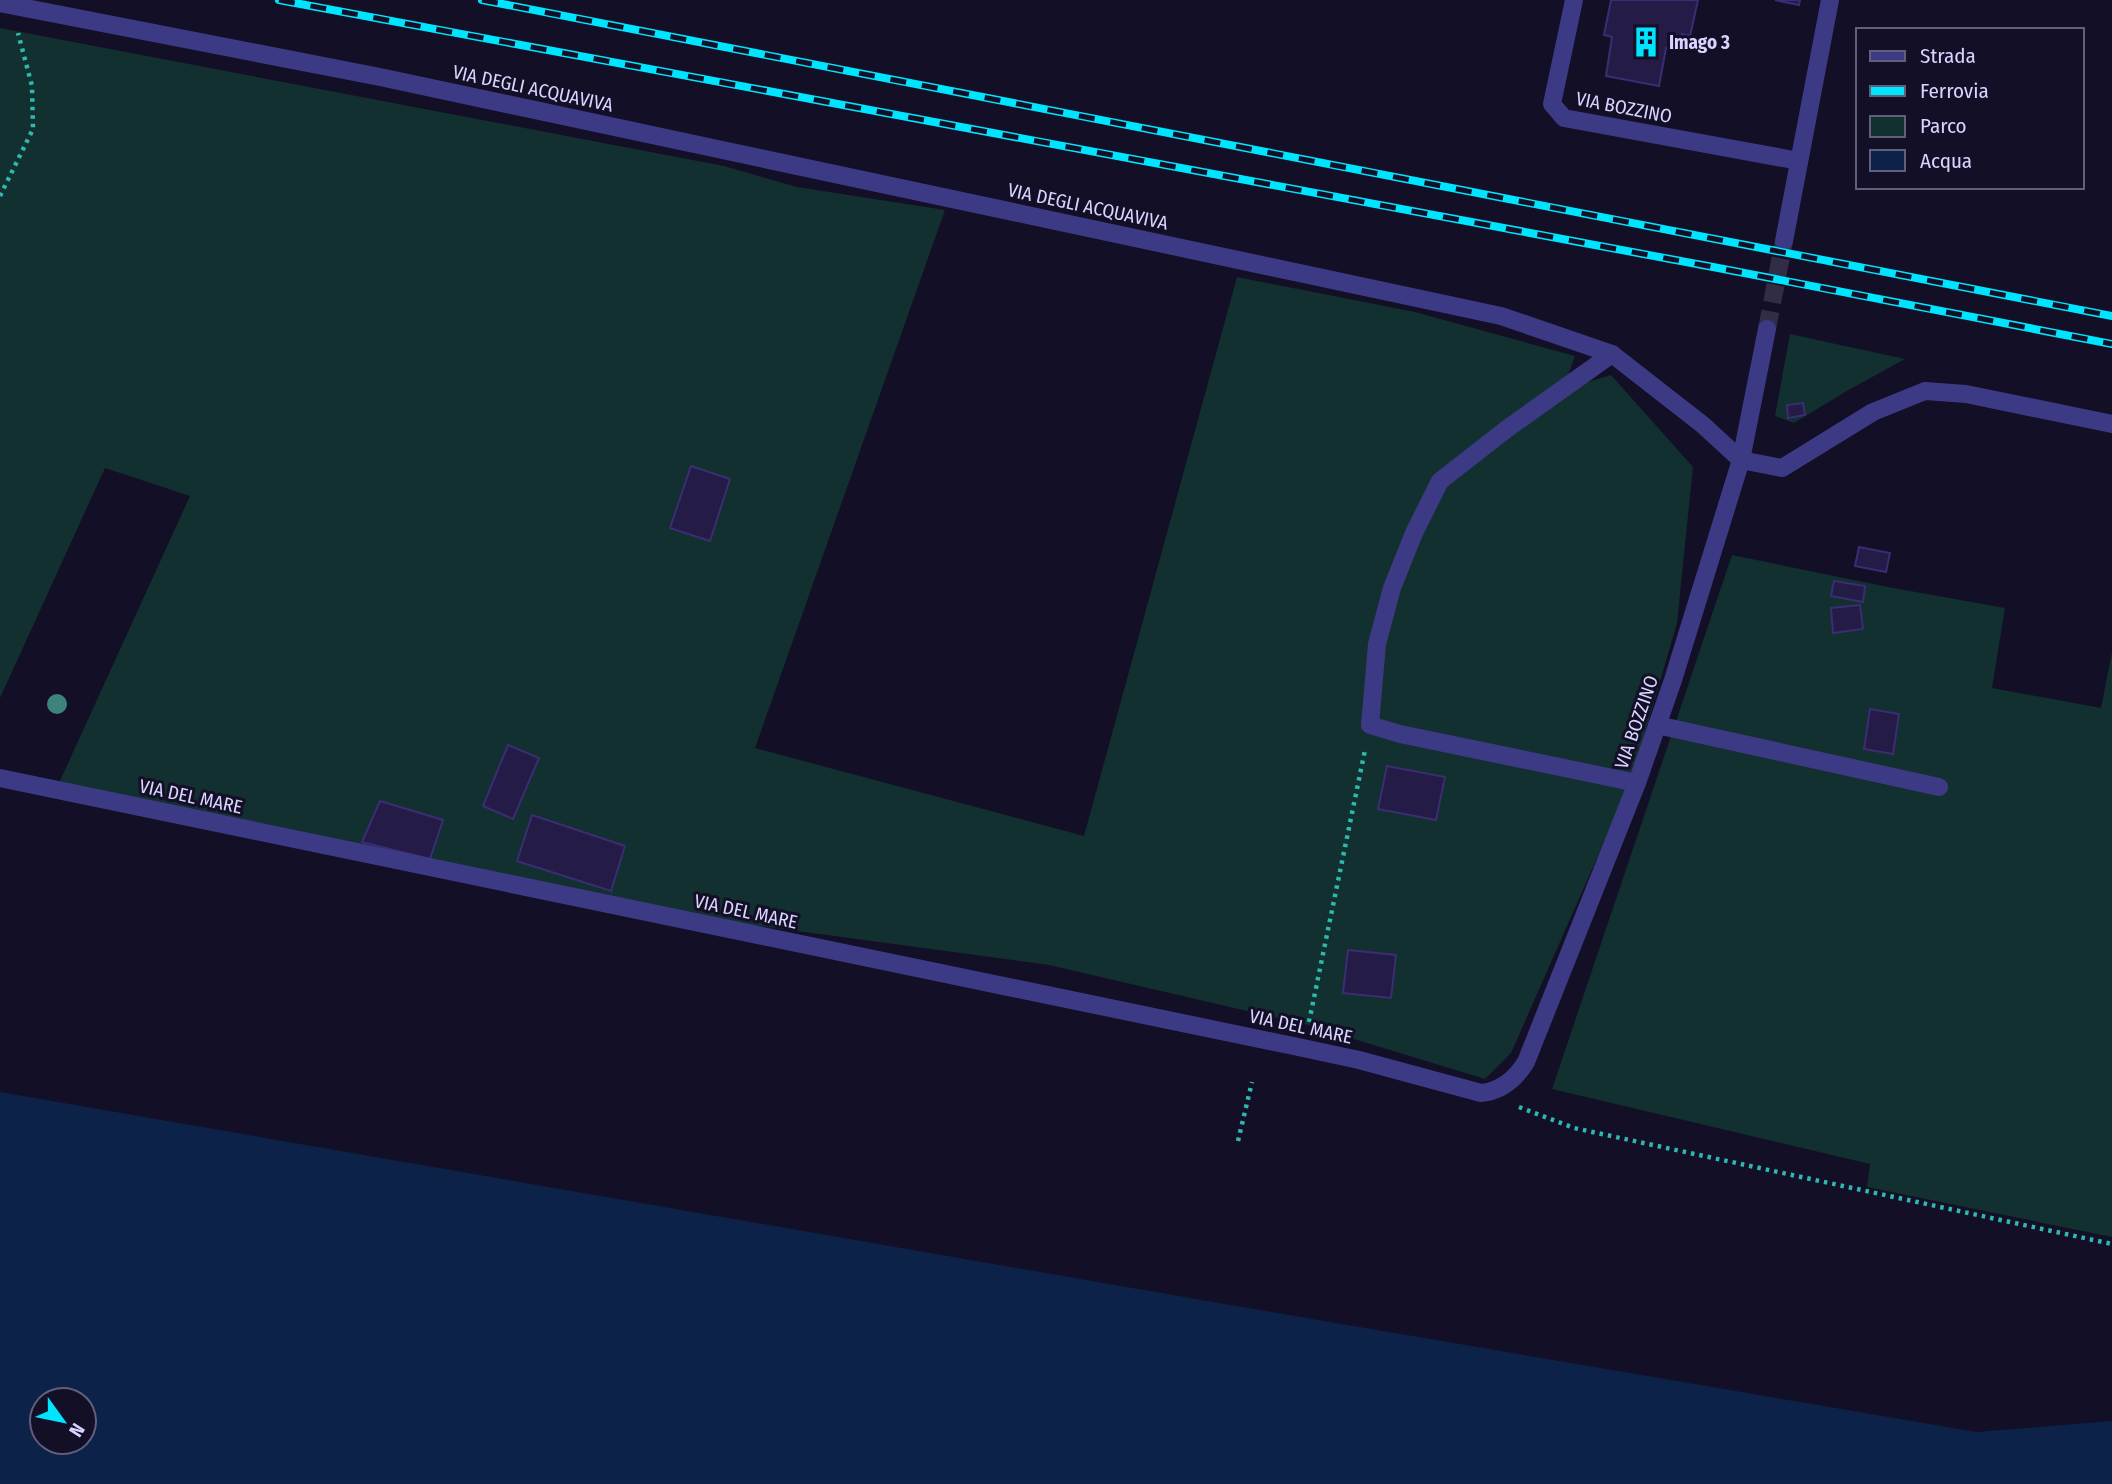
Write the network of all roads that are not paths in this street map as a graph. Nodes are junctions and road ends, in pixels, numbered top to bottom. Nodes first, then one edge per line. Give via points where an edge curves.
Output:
1 (1574, 0) edge
2 (1830, 0) edge
3 (5, 4) edge
4 (1799, 161) junction
5 (1784, 241) tunnel mouth
6 (1767, 329) tunnel mouth
7 (1612, 354) junction
8 (2112, 424) edge
9 (1741, 460) junction
10 (1657, 724) junction
11 (0, 778) edge
12 (1637, 783) junction
13 (1939, 788) dead end
14 (1481, 1093) joint

1 - 4 street, VIA BOZZINO via 1552,104 1564,118
2 - 4 street
3 - 7 street, VIA DEGLI ACQUAVIVA via 380,77 1501,316
4 - 5 street
6 - 9 street, VIA BOZZINO
7 - 9 street, VIA DEGLI ACQUAVIVA
7 - 12 street via 1440,481 1392,588 1377,645 1370,725
8 - 9 street via 1966,394 1924,391 1873,411 1782,468
9 - 10 street, VIA BOZZINO
10 - 12 street, VIA BOZZINO
10 - 13 street
11 - 14 street, VIA DEL MARE via 1303,1048
12 - 14 street, VIA BOZZINO via 1526,1062 1519,1074

